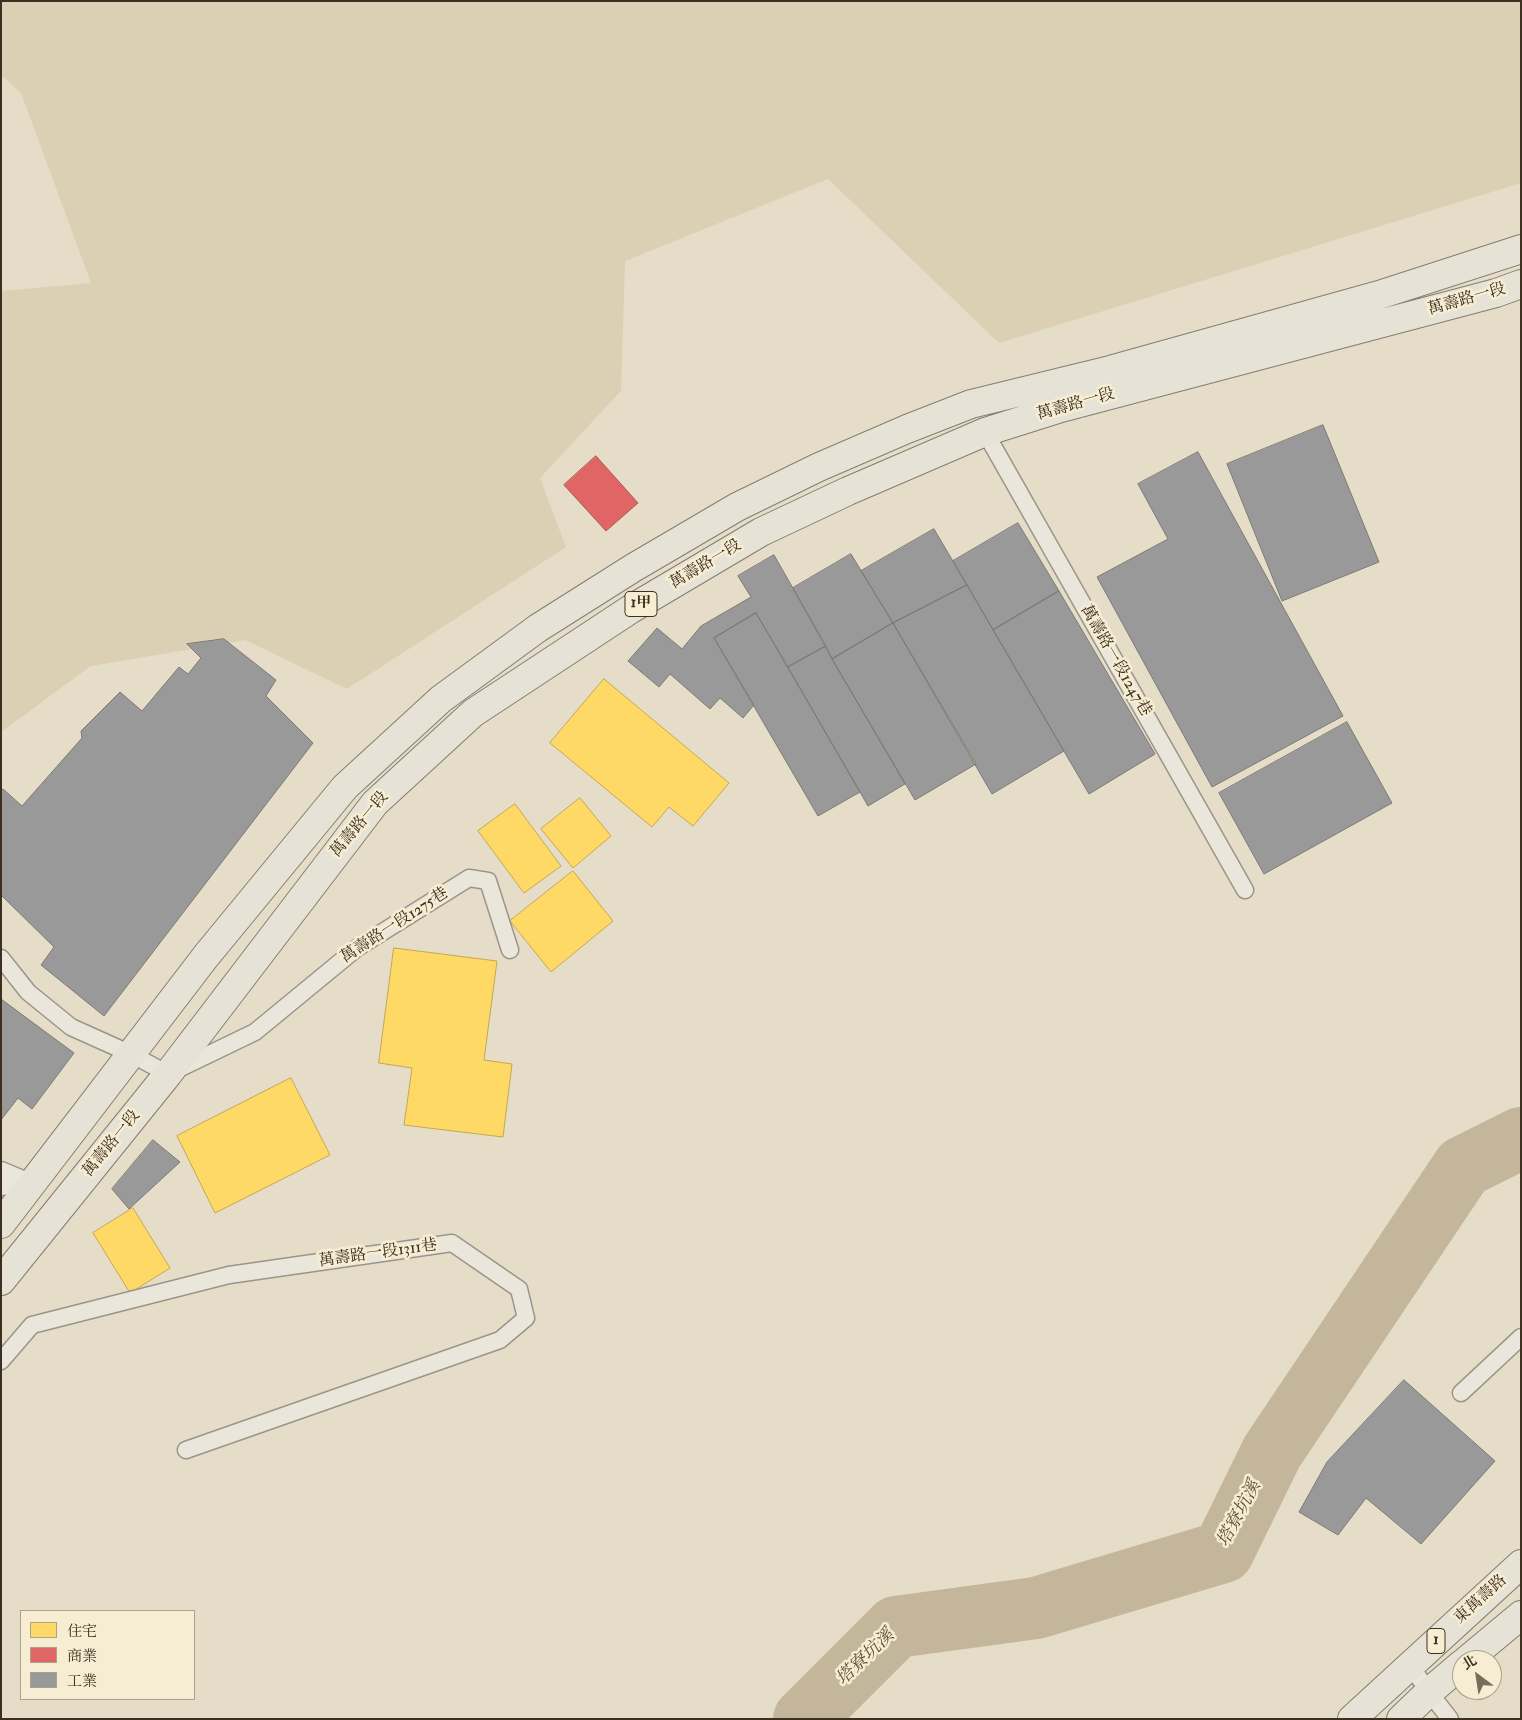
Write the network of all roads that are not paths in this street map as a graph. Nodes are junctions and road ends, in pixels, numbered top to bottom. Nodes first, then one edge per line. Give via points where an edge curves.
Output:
1 (1521, 249) edge
2 (1521, 284) edge
3 (985, 432) junction
4 (1245, 890) dead end
5 (510, 950) dead end
6 (1, 958) edge
7 (131, 1054) junction
8 (168, 1074) junction
9 (1, 1170) edge
10 (32, 1183) junction
11 (1, 1187) edge
12 (1, 1224) edge
13 (1, 1281) edge
14 (1521, 1337) edge
15 (1, 1361) edge
16 (1461, 1393) dead end
17 (186, 1450) dead end
18 (1521, 1564) edge
19 (1521, 1615) edge
20 (1479, 1650) edge
21 (1410, 1665) junction
22 (1452, 1672) edge
23 (1429, 1692) junction
24 (1352, 1719) edge
25 (1401, 1719) edge
26 (1450, 1719) edge

1 - 7 main road, 萬壽路一段 / 1甲 via 1380,295 1110,370 971,404 819,467 729,512 538,628 441,699 345,787 206,956
2 - 3 main road, 萬壽路一段 / 1甲 via 1061,408
3 - 4 lane, 萬壽路一段1247巷
3 - 8 main road, 萬壽路一段 / 1甲 via 761,532 631,610 473,713 375,804
5 - 8 lane, 萬壽路一段1275巷 via 488,881 469,878 357,948 255,1032
6 - 7 lane via 28,992 71,1027
7 - 8 lane
7 - 10 main road, 萬壽路一段 / 1甲
8 - 13 main road, 萬壽路一段 / 1甲
9 - 10 lane
10 - 11 lane
10 - 12 main road, 萬壽路一段 / 1甲
14 - 16 lane
15 - 17 lane, 萬壽路一段1311巷 via 32,1325 229,1275 443,1245 452,1244 519,1289 526,1318 500,1340
18 - 21 main road, 東萬壽路 / 1
19 - 20 main road, 1
21 - 23 lane
21 - 24 main road, 東萬壽路 / 1
22 - 23 main road, 1
23 - 25 main road, 1
23 - 26 lane

